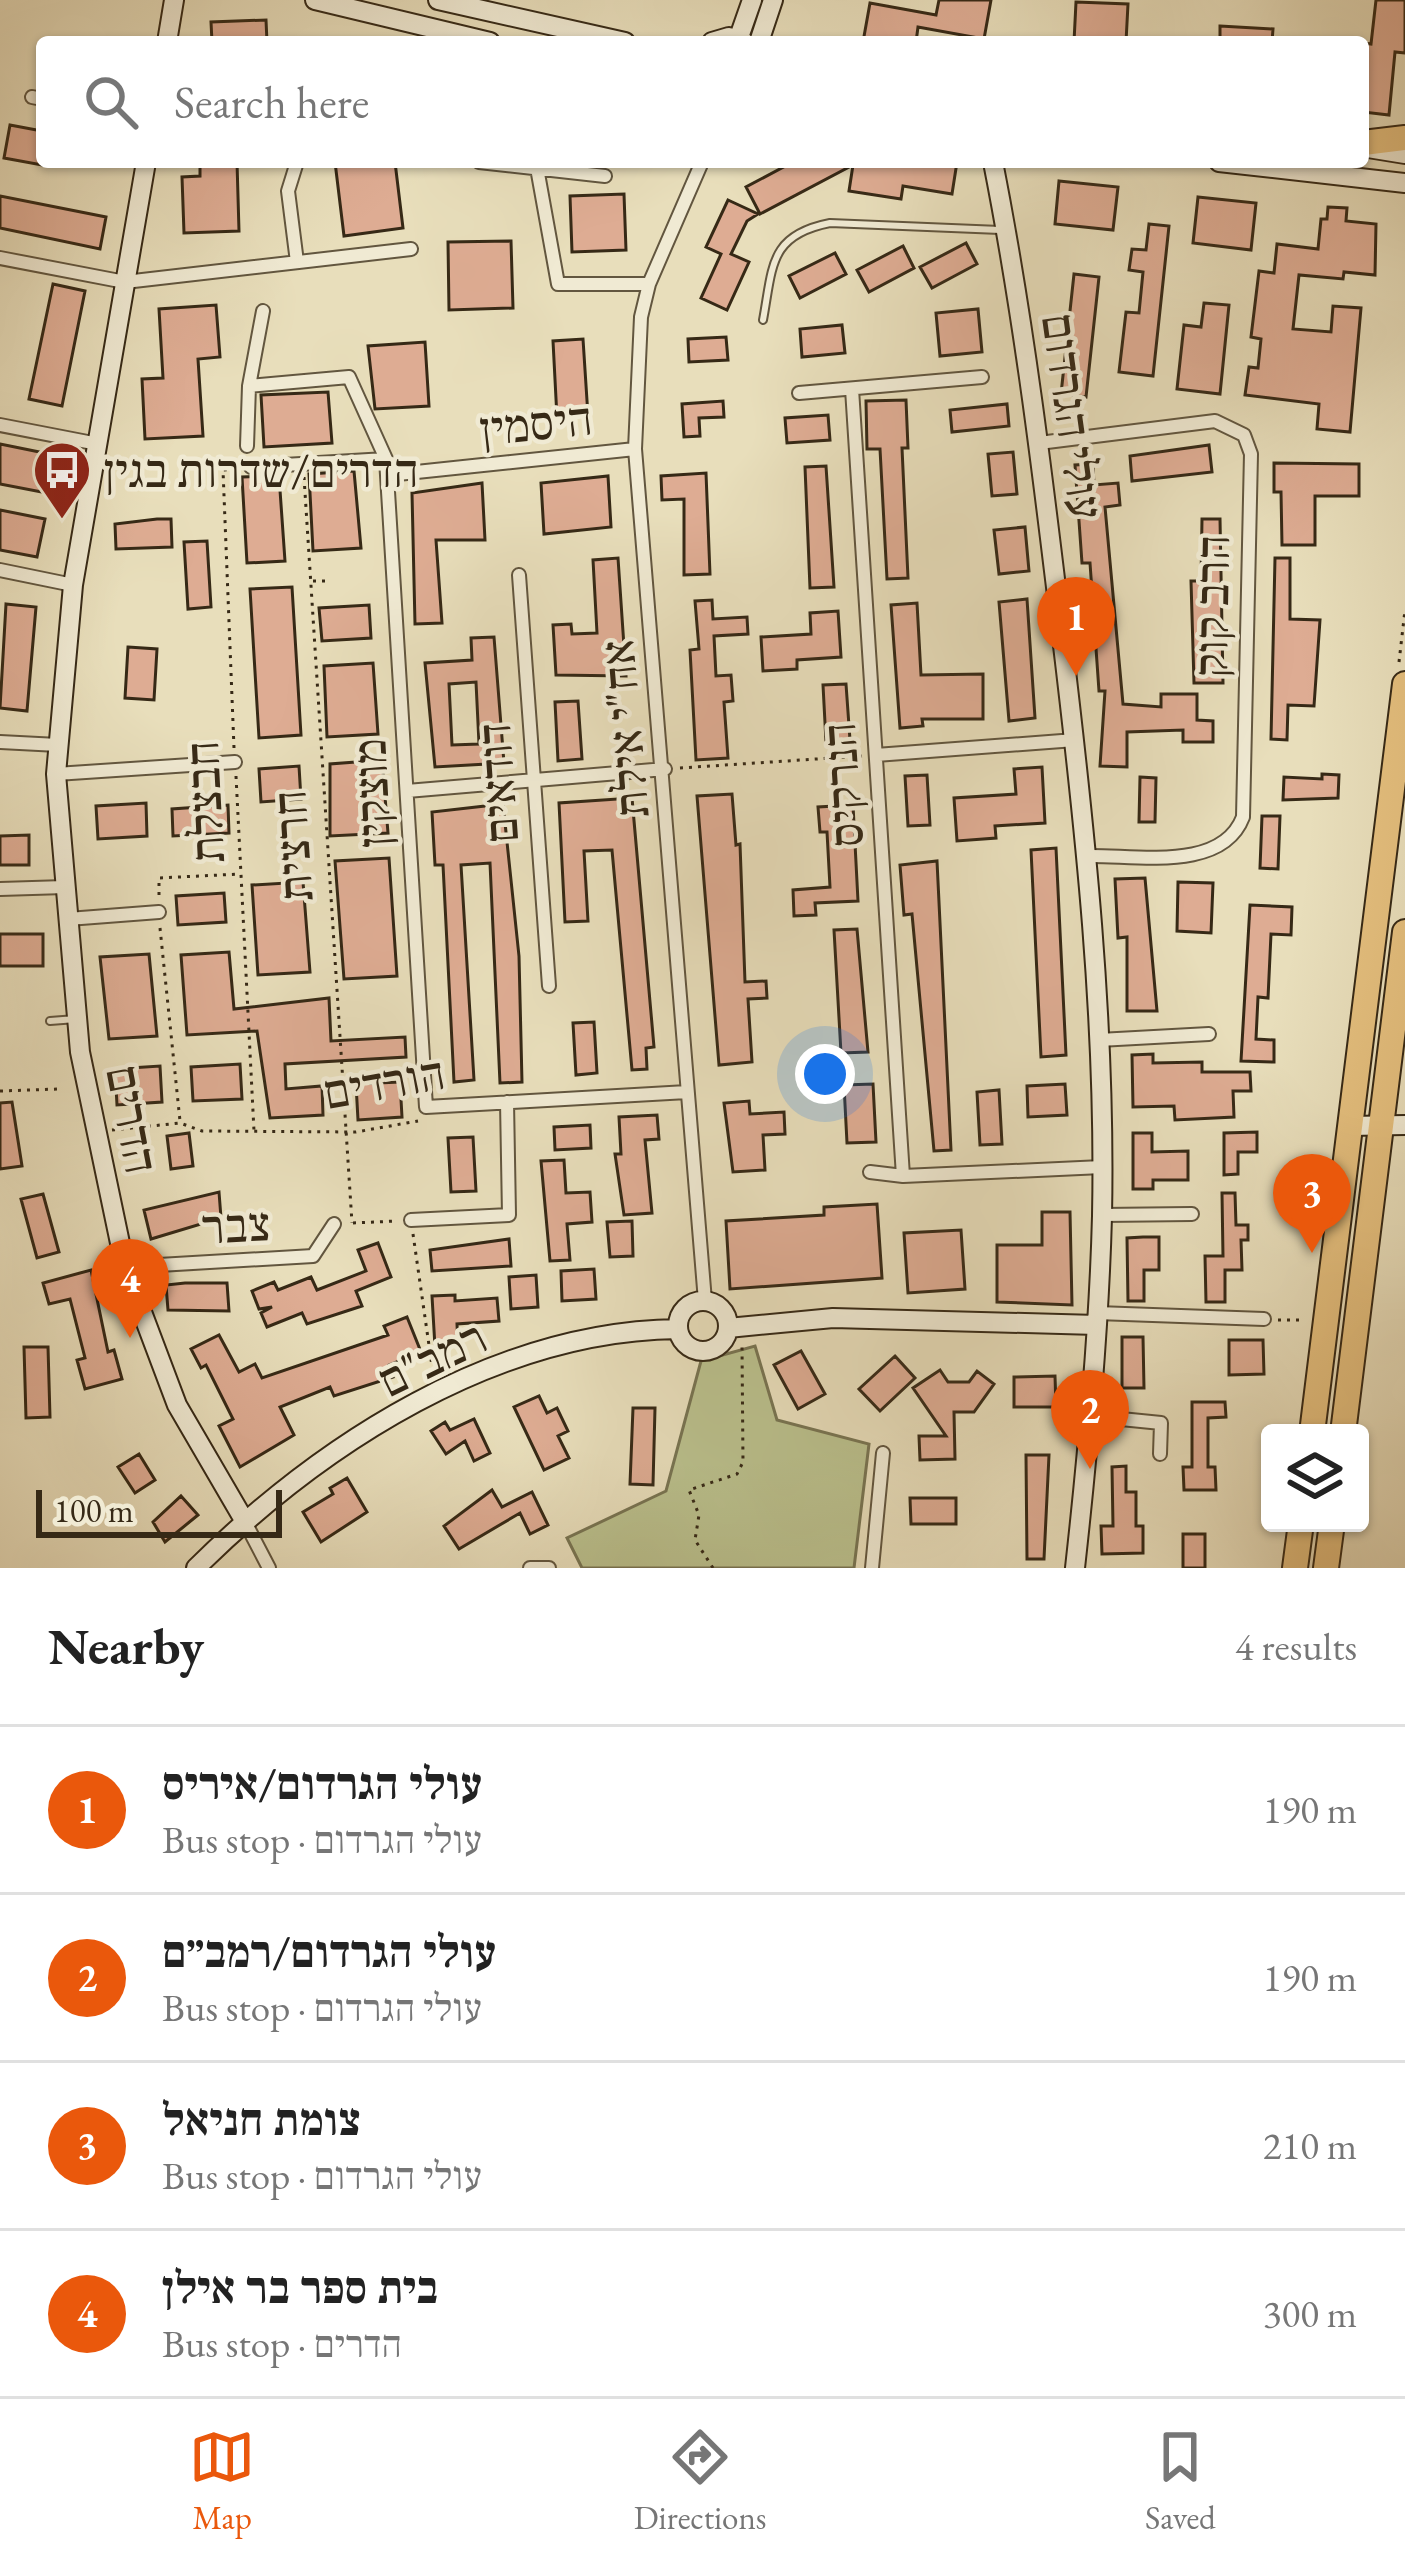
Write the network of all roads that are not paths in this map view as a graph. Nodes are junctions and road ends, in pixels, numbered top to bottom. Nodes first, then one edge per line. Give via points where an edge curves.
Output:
1 (174, 0) edge
2 (316, 0) edge
3 (438, 0) edge
4 (752, 0) edge
5 (773, 0) edge
6 (167, 36) edge
7 (465, 36) edge
8 (598, 36) edge
9 (742, 36) edge
10 (762, 36) edge
11 (1405, 138) edge
12 (1369, 144) edge
13 (1369, 146) edge
14 (1405, 154) edge
15 (145, 168) edge
16 (295, 168) edge
17 (537, 168) joint
18 (699, 168) edge
19 (994, 168) edge
20 (1272, 168) edge
21 (605, 176) dead end
22 (1405, 183) edge
23 (1007, 231) junction
24 (411, 249) dead end
25 (0, 258) edge
26 (297, 262) junction
27 (125, 282) junction
28 (649, 284) junction
29 (263, 311) dead end
30 (764, 320) dead end
31 (982, 377) dead end
32 (249, 386) junction
33 (852, 389) junction
34 (799, 393) dead end
35 (0, 425) edge
36 (1039, 443) junction
37 (98, 444) junction
38 (247, 446) dead end
39 (635, 449) junction
40 (251, 467) dead end
41 (387, 467) junction
42 (0, 570) edge
43 (519, 575) dead end
44 (73, 585) junction
45 (1405, 684) edge
46 (1075, 740) junction
47 (0, 742) edge
48 (58, 745) junction
49 (876, 754) junction
50 (235, 762) road end
51 (665, 770) junction
52 (56, 774) junction
53 (532, 780) junction
54 (407, 791) junction
55 (1088, 856) junction
56 (65, 886) junction
57 (0, 889) edge
58 (159, 912) road end
59 (68, 919) junction
60 (1405, 932) edge
61 (549, 986) dead end
62 (77, 1019) junction
63 (50, 1022) dead end
64 (1209, 1034) dead end
65 (1099, 1040) junction
66 (687, 1092) junction
67 (507, 1102) junction
68 (426, 1107) joint
69 (1350, 1126) junction
70 (1393, 1126) edge
71 (1102, 1167) junction
72 (870, 1172) dead end
73 (902, 1176) junction
74 (1192, 1214) dead end
75 (1102, 1215) junction
76 (411, 1220) road end
77 (334, 1224) road end
78 (125, 1267) junction
79 (705, 1301) junction
80 (1097, 1319) junction
81 (1264, 1319) road end
82 (735, 1327) junction
83 (679, 1329) junction
84 (1091, 1416) junction
85 (1313, 1424) edge
86 (1344, 1424) edge
87 (883, 1453) dead end
88 (1160, 1454) dead end
89 (244, 1520) junction
90 (1299, 1532) edge
91 (1331, 1532) edge
92 (196, 1568) edge
93 (269, 1568) edge
94 (530, 1568) edge
95 (549, 1568) edge
96 (872, 1568) edge
97 (1076, 1568) edge
98 (1295, 1568) edge
99 (1326, 1568) edge

1 - 6 street
2 - 7 street
3 - 8 street
4 - 9 street
5 - 10 street
11 - 12 highway
13 - 14 street
15 - 27 street, הדרים
16 - 26 street via 288,191
17 - 21 street
17 - 28 street via 558,284
18 - 28 street, אח"י אילת
19 - 23 street, עולי הגרדום
20 - 22 street
23 - 30 lane via 805,228 774,259
23 - 36 street, עולי הגרדום
24 - 26 street
25 - 27 street
26 - 27 street
27 - 37 street, הדרים
28 - 39 street, אח"י אילת
29 - 32 street
31 - 33 street
32 - 38 street
32 - 41 street via 349,377
33 - 34 street
33 - 49 street, הנרקיס
35 - 37 street
36 - 46 street, עולי הגרדום
36 - 55 street, הרב קוק via 1192,422 1234,425 1251,454 1243,817 1236,835 1219,849
37 - 44 street, הדרים
39 - 41 street, היסמין
39 - 51 street, אח"י אילת
40 - 41 street, היסמין
41 - 54 street, מוצקין
42 - 44 street
43 - 53 street, דודאים
44 - 48 street, הדרים
45 - 69 highway
46 - 49 street
46 - 55 street, עולי הגרדום
47 - 48 street
48 - 52 street, הדרים
49 - 73 street, הנרקיס
50 - 52 street
51 - 53 street
51 - 66 street, אח"י אילת
52 - 56 street, הדרים
53 - 54 street
53 - 61 street, דודאים
54 - 68 street, מוצקין
55 - 65 street, עולי הגרדום
56 - 57 street
56 - 59 street, הדרים
58 - 59 street
59 - 62 street, הדרים
60 - 70 highway
62 - 63 lane
62 - 78 street, הדרים
64 - 65 street
65 - 71 street, עולי הגרדום
66 - 67 street, הורדים
66 - 79 street, אח"י אילת
67 - 68 street, הורדים
67 - 76 street via 509,1215
69 - 70 street
69 - 85 highway
70 - 86 highway
71 - 73 street
71 - 75 street, עולי הגרדום
72 - 73 street
74 - 75 street
75 - 80 street, עולי הגרדום
77 - 78 street, צבר via 313,1256
78 - 89 street, הדרים via 176,1405
79 - 82 street
79 - 83 street via 683,1312
80 - 81 street
80 - 82 street via 833,1318
80 - 84 street, עולי הגרדום
82 - 83 street via 702,1351 686,1344
83 - 89 street, רמב"ם via 591,1336 436,1392
84 - 88 street via 1161,1423
84 - 97 street, עולי הגרדום
87 - 96 street
89 - 92 street, רמב"ם
89 - 93 street
90 - 98 highway
91 - 99 highway
94 - 95 street

